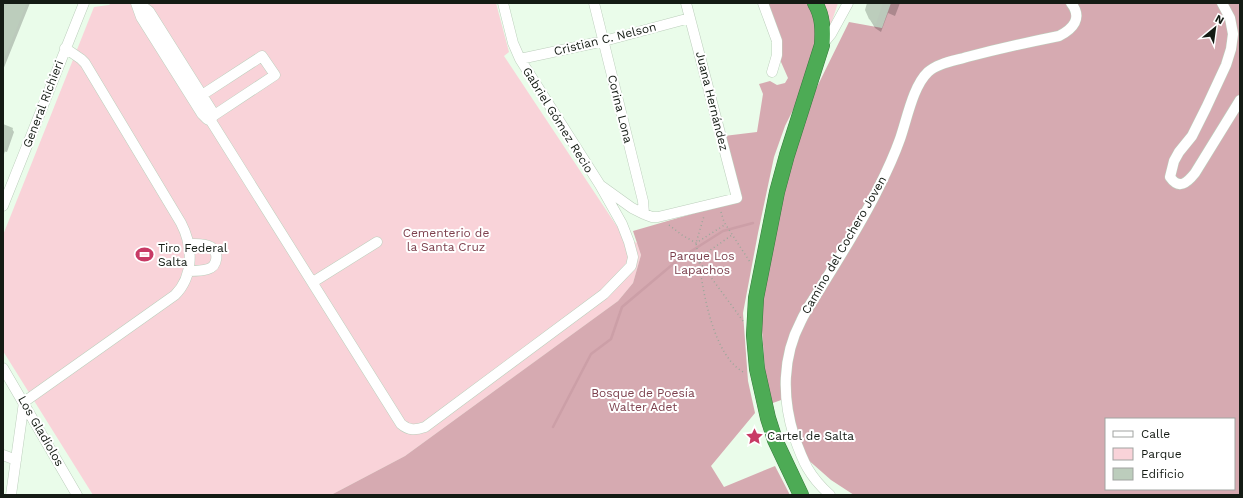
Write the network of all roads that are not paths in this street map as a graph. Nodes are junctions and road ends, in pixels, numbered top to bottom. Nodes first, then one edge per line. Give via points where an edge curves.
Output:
1 (84, 3) edge
2 (137, 3) edge
3 (503, 3) edge
4 (594, 3) edge
5 (686, 3) edge
6 (763, 3) edge
7 (815, 3) edge
8 (848, 3) edge
9 (1071, 3) edge
10 (1222, 3) edge
11 (690, 18) junction
12 (604, 41) junction
13 (822, 44) junction
14 (65, 48) junction
15 (520, 59) junction
16 (772, 72) dead end
17 (202, 95) junction
18 (1240, 100) edge
19 (212, 118) junction
20 (600, 185) junction
21 (3, 206) edge
22 (644, 214) junction
23 (658, 217) joint
24 (378, 242) dead end
25 (189, 244) junction
26 (189, 271) junction
27 (313, 282) junction
28 (3, 368) edge
29 (24, 402) junction
30 (3, 455) edge
31 (16, 460) junction
32 (11, 495) edge
33 (77, 495) edge
34 (801, 495) edge
35 (830, 495) edge

1 - 14 street, General Richieri
2 - 17 street via 149,12
2 - 19 street via 141,17 202,114 207,119
3 - 15 street, Gabriel Gómez Recio via 513,43
4 - 12 street, Corina Lona
5 - 11 street, Juana Hernández
6 - 16 street via 777,41 777,55
7 - 13 highway via 819,8 823,26
8 - 13 street via 831,34
9 - 35 street, Camino del Cochero Joven via 1076,20 1068,32 944,64 926,73 920,82 878,191 801,320 788,360 785,381 786,404 807,468
10 - 18 street via 1230,18 1233,34 1231,49 1192,136 1174,161 1170,177 1174,183 1183,183 1195,173
11 - 12 street, Cristian C. Nelson
11 - 23 street, Juana Hernández via 737,198
12 - 15 street, Cristian C. Nelson
12 - 22 street, Corina Lona
13 - 34 highway via 777,192 756,298 754,335 759,380 766,410 775,440
14 - 21 street, General Richieri
14 - 25 street via 85,63 181,223
15 - 20 street, Gabriel Gómez Recio
17 - 19 street via 212,111
17 - 19 street via 262,56 276,75
19 - 27 street
20 - 22 street, Gabriel Gómez Recio
20 - 27 street via 630,242 633,257 631,266 604,294 425,427 406,428 402,424
22 - 23 street, Gabriel Gómez Recio
24 - 27 street
25 - 26 street
25 - 26 street via 210,246 216,253 216,260 212,268
26 - 29 street via 186,281 175,295
28 - 29 street, Los Gladiolos
29 - 31 street
29 - 33 street, Los Gladiolos
30 - 31 street
31 - 32 street

